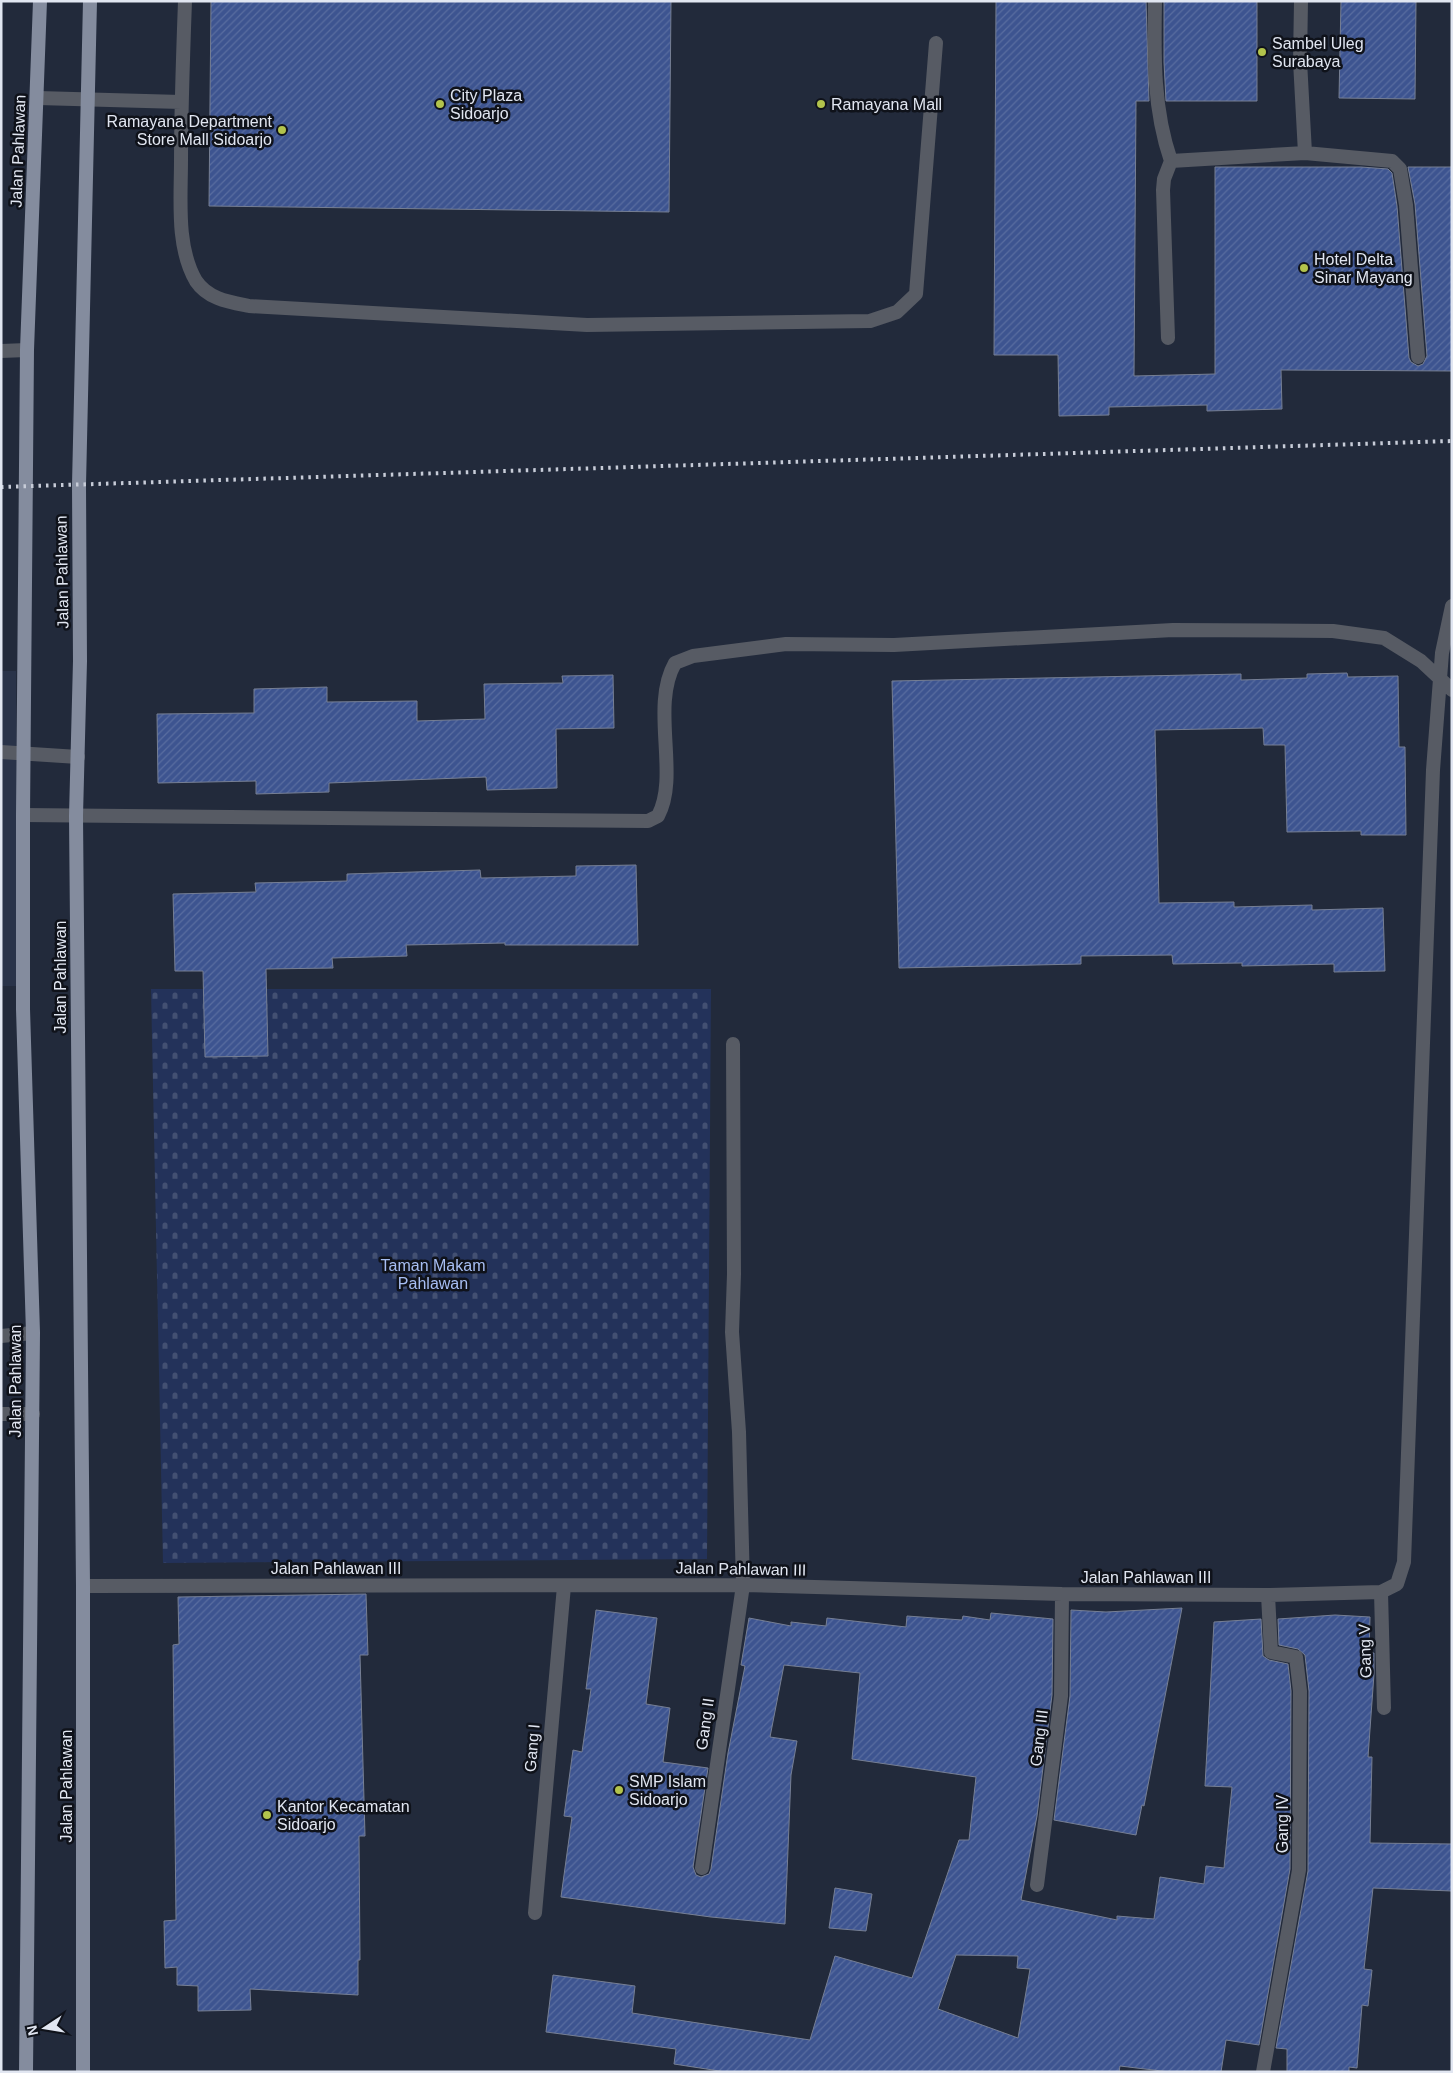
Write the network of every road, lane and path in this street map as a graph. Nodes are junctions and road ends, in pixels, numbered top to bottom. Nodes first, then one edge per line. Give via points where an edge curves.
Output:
1 (40, 1) edge
2 (90, 1) edge
3 (185, 1) edge
4 (1155, 1) edge
5 (1301, 1) edge
6 (936, 43) dead end
7 (38, 98) junction
8 (89, 101) junction
9 (181, 102) junction
10 (1305, 153) junction
11 (1171, 161) junction
12 (1168, 338) dead end
13 (27, 350) junction
14 (1, 351) edge
15 (1418, 357) dead end
16 (1451, 611) edge
17 (1440, 676) junction
18 (1452, 690) edge
19 (1, 752) edge
20 (24, 752) junction
21 (78, 757) junction
22 (23, 815) junction
23 (76, 816) junction
24 (733, 1044) dead end
25 (33, 1333) junction
26 (1, 1336) edge
27 (1, 1414) edge
28 (33, 1414) junction
29 (743, 1585) junction
30 (83, 1586) junction
31 (564, 1586) junction
32 (1381, 1592) junction
33 (1062, 1594) junction
34 (1268, 1595) junction
35 (1384, 1708) dead end
36 (702, 1868) dead end
37 (1037, 1885) dead end
38 (535, 1913) dead end
39 (26, 2072) edge
40 (83, 2072) edge
41 (1263, 2072) edge

1 - 7 main road, Jalan Pahlawan
2 - 8 main road, Jalan Pahlawan
3 - 9 street
4 - 11 street via 1154,85 1163,138
5 - 10 street via 1300,61
6 - 9 street via 916,294 897,312 870,322 587,325 249,306 217,300 197,282 187,259 181,213
7 - 8 street
7 - 13 main road, Jalan Pahlawan
8 - 9 street
8 - 21 main road, Jalan Pahlawan via 79,485
10 - 11 street
10 - 15 street via 1392,161 1400,169 1406,205
11 - 12 street via 1163,190
13 - 14 street
13 - 20 main road, Jalan Pahlawan
16 - 17 street
17 - 18 street
17 - 23 street via 1384,638 1333,631 1173,630 894,645 786,644 693,656 675,663 668,674 665,702 664,800 658,816 648,821
17 - 32 street, Jalan Pahlawan III via 1433,770 1404,1562 1397,1584
19 - 20 street
20 - 21 street
20 - 22 main road, Jalan Pahlawan
21 - 23 main road, Jalan Pahlawan
22 - 23 street
22 - 25 main road, Jalan Pahlawan via 23,1009
23 - 30 main road, Jalan Pahlawan
24 - 29 street, Gang II via 732,1332 739,1432
25 - 26 street
25 - 28 main road, Jalan Pahlawan
27 - 28 street
28 - 39 main road, Jalan Pahlawan
29 - 31 street, Jalan Pahlawan III
29 - 33 street, Jalan Pahlawan III
29 - 36 street, Gang II
30 - 31 street, Jalan Pahlawan III
30 - 40 main road, Jalan Pahlawan
31 - 38 street, Gang I
32 - 34 street, Jalan Pahlawan III
32 - 35 street, Gang V
33 - 34 street, Jalan Pahlawan III
33 - 37 street, Gang III via 1062,1696
34 - 41 street, Gang IV via 1271,1652 1296,1657 1300,1691 1299,1870

